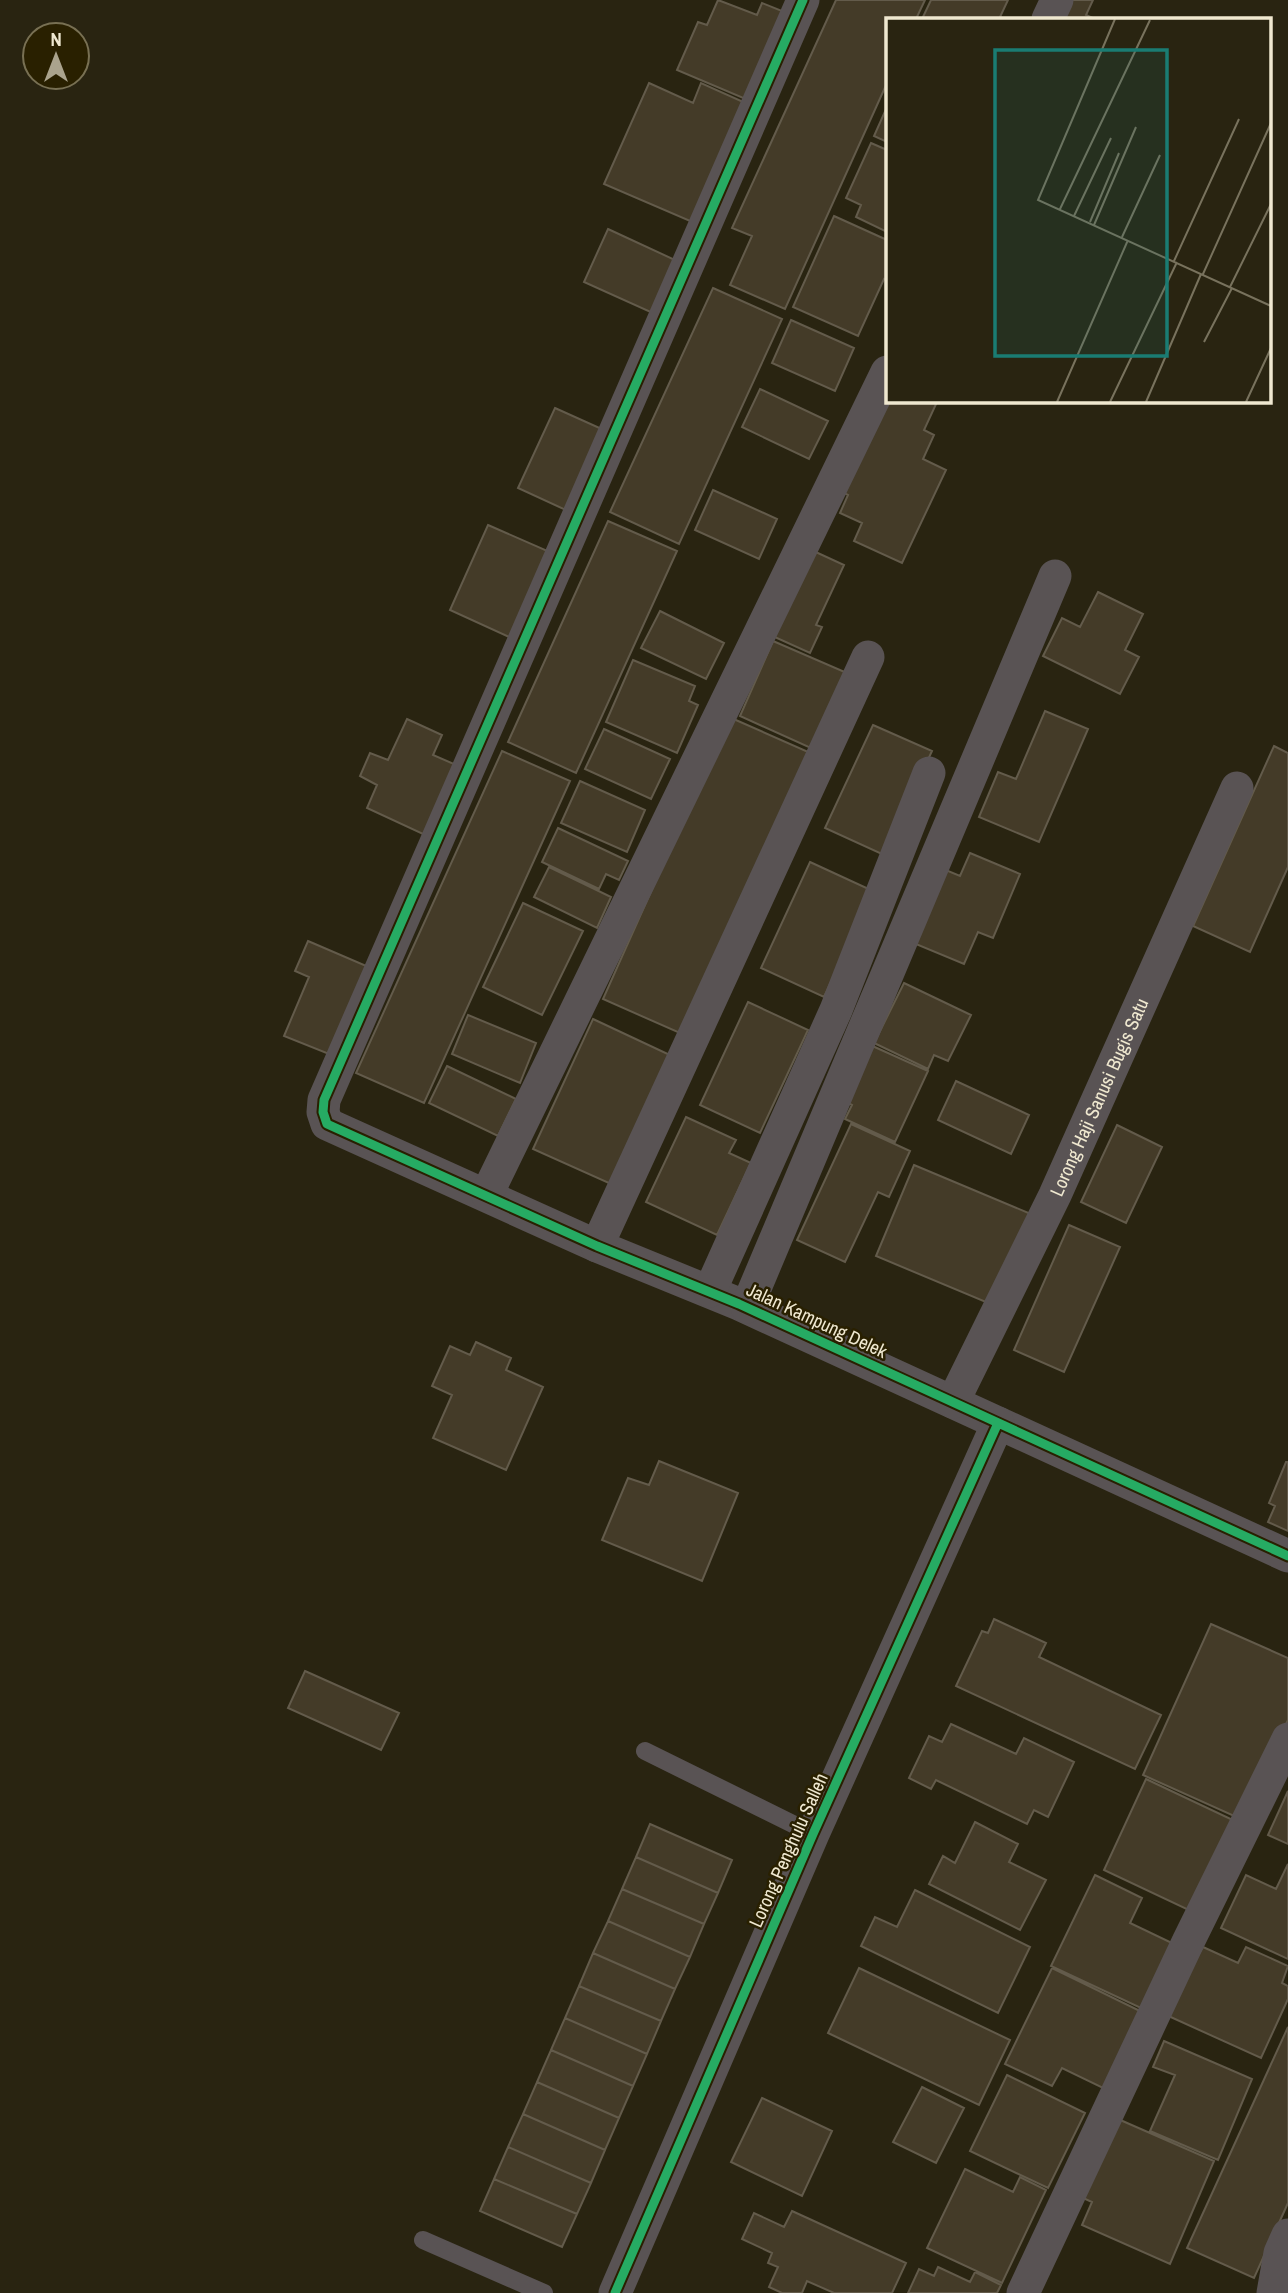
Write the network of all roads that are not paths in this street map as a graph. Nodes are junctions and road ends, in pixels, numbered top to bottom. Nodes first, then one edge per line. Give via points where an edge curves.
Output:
1 (803, 0) edge
2 (1057, 0) edge
3 (1048, 18) edge
4 (886, 374) edge
5 (1055, 576) dead end
6 (868, 657) dead end
7 (929, 772) dead end
8 (1237, 788) dead end
9 (487, 1194) junction
10 (597, 1245) junction
11 (710, 1291) junction
12 (747, 1307) junction
13 (953, 1402) junction
14 (998, 1423) junction
15 (1288, 1556) edge
16 (1288, 1739) edge
17 (645, 1751) dead end
18 (813, 1834) junction
19 (1288, 2235) edge
20 (423, 2240) dead end
21 (544, 2293) edge
22 (615, 2293) edge
23 (1023, 2293) edge
24 (1273, 2293) edge

1 - 9 street, Jalan Kampung Delek via 324,1100 327,1124
2 - 3 street
4 - 9 street
5 - 12 street
6 - 10 street
7 - 11 street via 836,1010
8 - 13 street, Lorong Haji Sanusi Bugis Satu via 1055,1195
9 - 10 street, Jalan Kampung Delek
10 - 11 street, Jalan Kampung Delek
11 - 12 street, Jalan Kampung Delek
12 - 13 street, Jalan Kampung Delek
13 - 14 street, Jalan Kampung Delek
14 - 15 street, Jalan Kampung Delek
14 - 18 street, Lorong Penghulu Salleh
16 - 23 street
17 - 18 lane
18 - 22 street, Lorong Penghulu Salleh
19 - 24 street
20 - 21 lane

